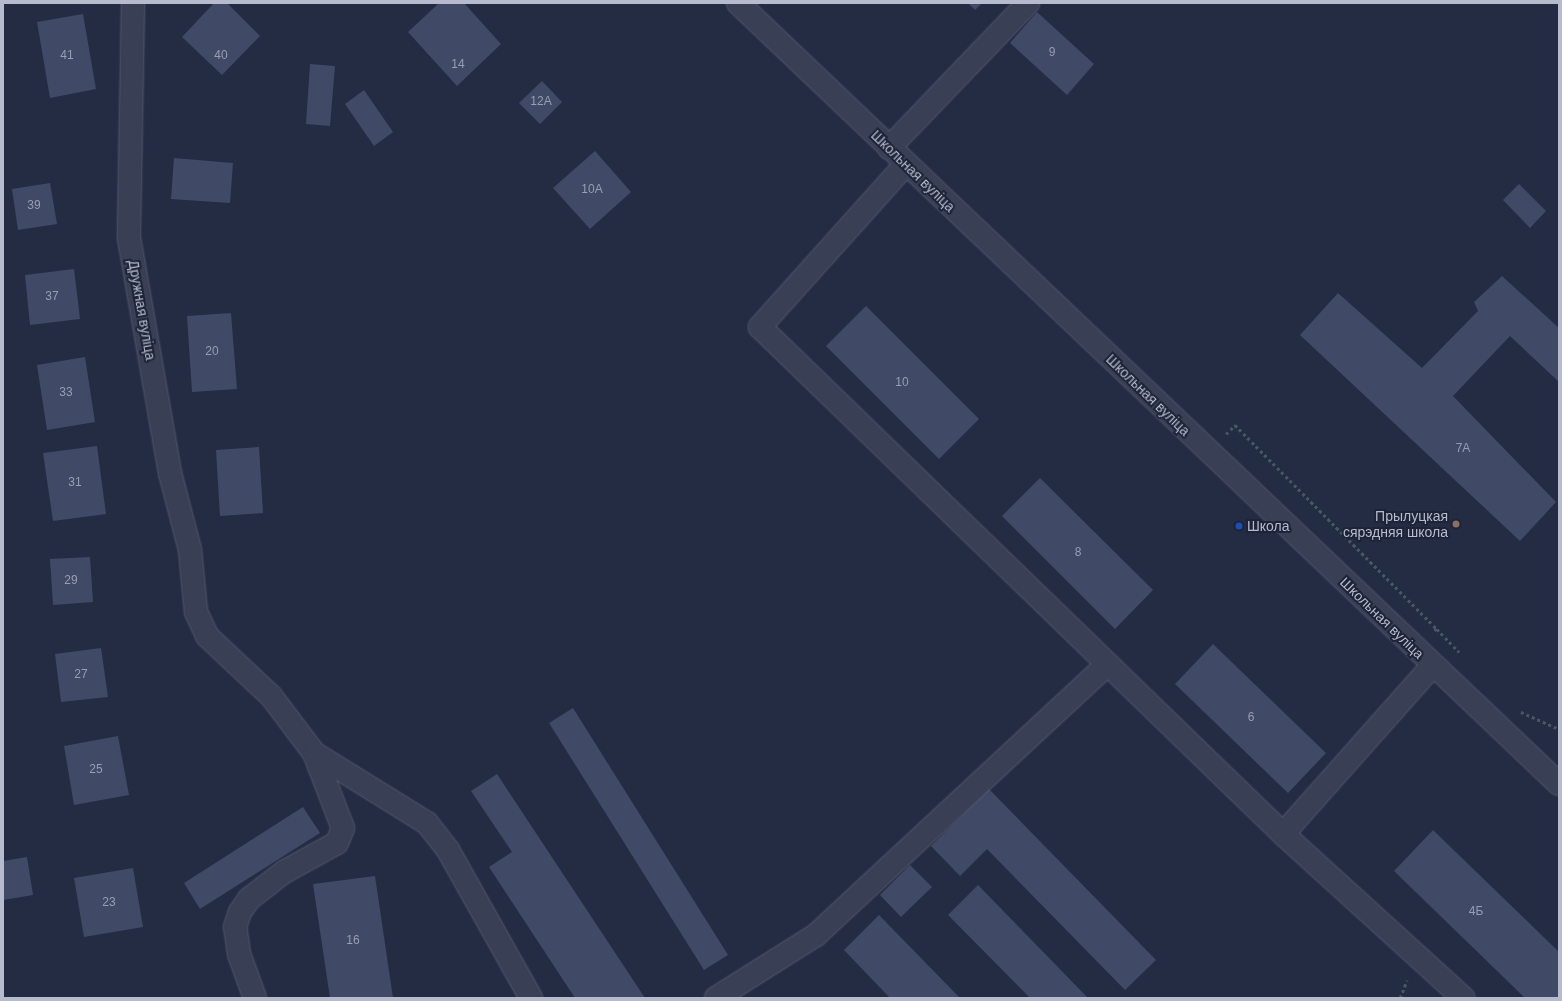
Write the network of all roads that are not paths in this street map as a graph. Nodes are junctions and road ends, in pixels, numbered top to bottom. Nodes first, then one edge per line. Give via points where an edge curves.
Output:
1 (133, 3) edge
2 (738, 3) edge
3 (1028, 3) edge
4 (889, 148) junction
5 (906, 164) junction
6 (1108, 664) junction
7 (1432, 666) junction
8 (314, 753) junction
9 (1559, 784) edge
10 (1283, 834) junction
11 (255, 998) edge
12 (531, 998) edge
13 (716, 998) edge
14 (1463, 998) edge

1 - 8 street, Дружная вуліца via 129,238 170,473 190,550 196,612 207,636 272,696
2 - 4 street, Школьная вуліца
3 - 4 street
4 - 5 street, Школьная вуліца
5 - 6 street via 760,326
5 - 7 street, Школьная вуліца
6 - 10 street
6 - 13 street via 816,935
7 - 9 street, Школьная вуліца
7 - 10 street
8 - 11 street via 343,828 337,843 284,872 249,899 240,912 235,927 239,954
8 - 12 street via 427,823 448,850
10 - 14 street

